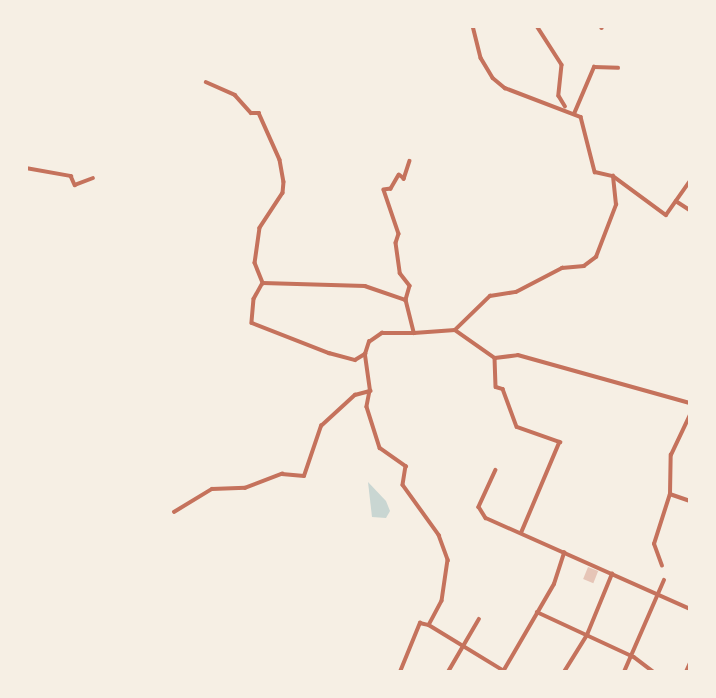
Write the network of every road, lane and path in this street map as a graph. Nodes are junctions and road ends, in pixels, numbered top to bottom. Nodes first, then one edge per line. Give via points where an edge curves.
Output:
1 (473, 26) edge
2 (537, 26) edge
3 (618, 68) dead end
4 (206, 82) dead end
5 (567, 108) junction
6 (574, 114) junction
7 (410, 161) dead end
8 (26, 168) edge
9 (613, 176) junction
10 (93, 178) dead end
11 (690, 181) edge
12 (676, 201) junction
13 (690, 211) edge
14 (263, 283) junction
15 (406, 300) junction
16 (455, 330) junction
17 (414, 333) junction
18 (365, 354) junction
19 (495, 358) junction
20 (370, 391) junction
21 (690, 403) edge
22 (690, 415) edge
23 (496, 470) dead end
24 (670, 494) junction
25 (690, 500) edge
26 (174, 512) dead end
27 (522, 532) junction
28 (564, 552) junction
29 (662, 566) dead end
30 (612, 574) junction
31 (664, 580) dead end
32 (658, 596) junction
33 (690, 609) edge
34 (537, 612) junction
35 (479, 619) dead end
36 (429, 625) junction
37 (587, 635) junction
38 (464, 647) junction
39 (634, 657) junction
40 (690, 663) edge
41 (504, 671) edge
42 (400, 672) edge
43 (448, 672) edge
44 (564, 672) edge
45 (624, 672) edge
46 (654, 672) edge
47 (686, 672) edge

1 - 5 street via 481,58 493,78 505,88
2 - 5 street via 562,65 559,96
3 - 6 street via 594,67
4 - 14 street via 235,94 251,113 259,113 280,160 283,193 260,228 255,263
5 - 6 street
6 - 9 street via 581,117 595,172
7 - 15 street via 404,179 399,175 391,189 384,190 399,234 400,273 410,286
8 - 10 street via 71,176 75,185
9 - 12 street via 666,215
9 - 16 street via 616,205 596,257 584,266 562,268 516,292 490,296
11 - 12 street
12 - 13 street
14 - 15 street via 365,286
14 - 18 street via 254,299 252,323 355,360
15 - 17 street
16 - 17 street
16 - 19 street
17 - 18 street via 382,333 369,342
18 - 20 street
19 - 21 street via 518,355
19 - 27 street via 496,387 503,389 517,427 560,442
20 - 26 street via 355,395 320,426 304,476 282,474 245,488 212,489
20 - 36 street via 368,407 380,447 406,466 404,485 439,535 448,561 442,601
22 - 24 street via 671,455
23 - 27 street via 480,507 486,518
24 - 25 street
24 - 29 street via 654,544
27 - 28 street
28 - 30 street
28 - 34 street via 554,584
30 - 32 street
30 - 37 street
31 - 32 street
32 - 33 street
32 - 39 street
34 - 37 street
34 - 41 street
35 - 38 street
36 - 38 street
36 - 42 street via 420,623
37 - 39 street
37 - 44 street
38 - 41 street
38 - 43 street
39 - 45 street
39 - 46 street
40 - 47 street

